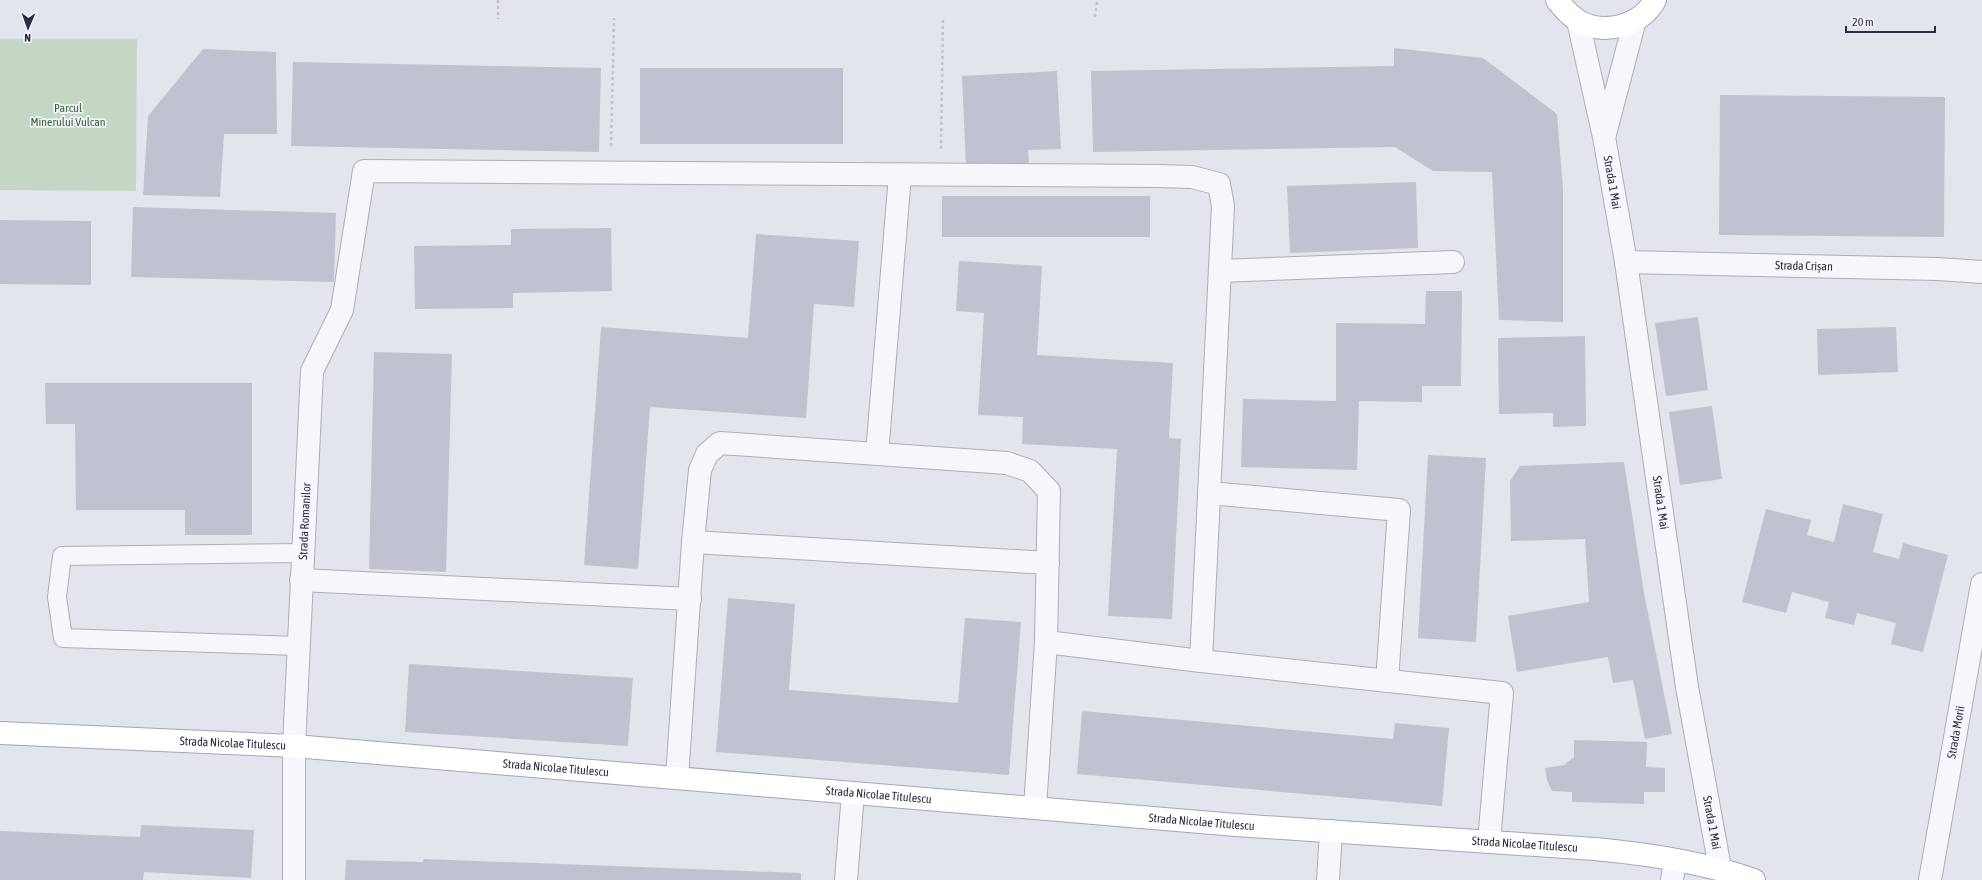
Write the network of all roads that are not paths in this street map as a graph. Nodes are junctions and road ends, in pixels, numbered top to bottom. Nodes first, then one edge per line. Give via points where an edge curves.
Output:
1 (1557, 0) edge
2 (1656, 1) edge
3 (1635, 20) junction
4 (1578, 21) junction
5 (1604, 137) junction
6 (900, 175) junction
7 (1453, 262) dead end
8 (1626, 262) junction
9 (1220, 271) junction
10 (1982, 272) edge
11 (877, 454) junction
12 (1209, 493) junction
13 (693, 542) junction
14 (303, 553) junction
15 (1048, 563) junction
16 (301, 580) junction
17 (1982, 584) edge
18 (690, 600) junction
19 (1046, 642) junction
20 (298, 646) junction
21 (1201, 660) junction
22 (1387, 681) junction
23 (0, 733) edge
24 (294, 746) junction
25 (677, 778) junction
26 (853, 793) junction
27 (1035, 808) junction
28 (1331, 831) junction
29 (1489, 841) junction
30 (1720, 868) junction
31 (1674, 870) edge
32 (294, 880) edge
33 (846, 880) edge
34 (1328, 880) edge
35 (1754, 880) edge
36 (1930, 880) edge

1 - 4 main road via 1565,11
2 - 3 main road
3 - 4 main road via 1616,28 1596,27
3 - 5 street, Strada 1 Mai
4 - 5 street, Strada 1 Mai
5 - 8 street, Strada 1 Mai
6 - 9 street via 1159,176 1192,177 1219,184 1223,206
6 - 11 street
6 - 14 street, Strada Romanilor via 364,171 342,310 312,371
7 - 9 street
8 - 10 street, Strada Crișan
8 - 30 street, Strada 1 Mai via 1687,687
9 - 12 street
11 - 13 street via 720,443 707,454 700,470
11 - 15 street via 1007,463 1030,471 1049,491
12 - 21 street
12 - 22 street via 1399,510
13 - 15 street
13 - 18 street
14 - 16 street, Strada Romanilor
14 - 20 lane via 62,556 56,597 63,638
15 - 19 street
16 - 18 street
16 - 20 street, Strada Romanilor
17 - 36 street, Strada Morii
18 - 25 street
19 - 21 street
19 - 27 street
20 - 24 street, Strada Romanilor
21 - 22 street
22 - 29 street via 1502,693
23 - 24 main road, Strada Nicolae Titulescu
24 - 25 main road, Strada Nicolae Titulescu
24 - 32 street, Strada Romanilor
25 - 26 main road, Strada Nicolae Titulescu
26 - 27 main road, Strada Nicolae Titulescu
26 - 33 street
27 - 28 main road, Strada Nicolae Titulescu
28 - 29 main road, Strada Nicolae Titulescu
28 - 34 street
29 - 31 main road, Strada Nicolae Titulescu via 1639,853
30 - 31 main road, Strada Nicolae Titulescu
30 - 35 main road, Strada Nicolae Titulescu

